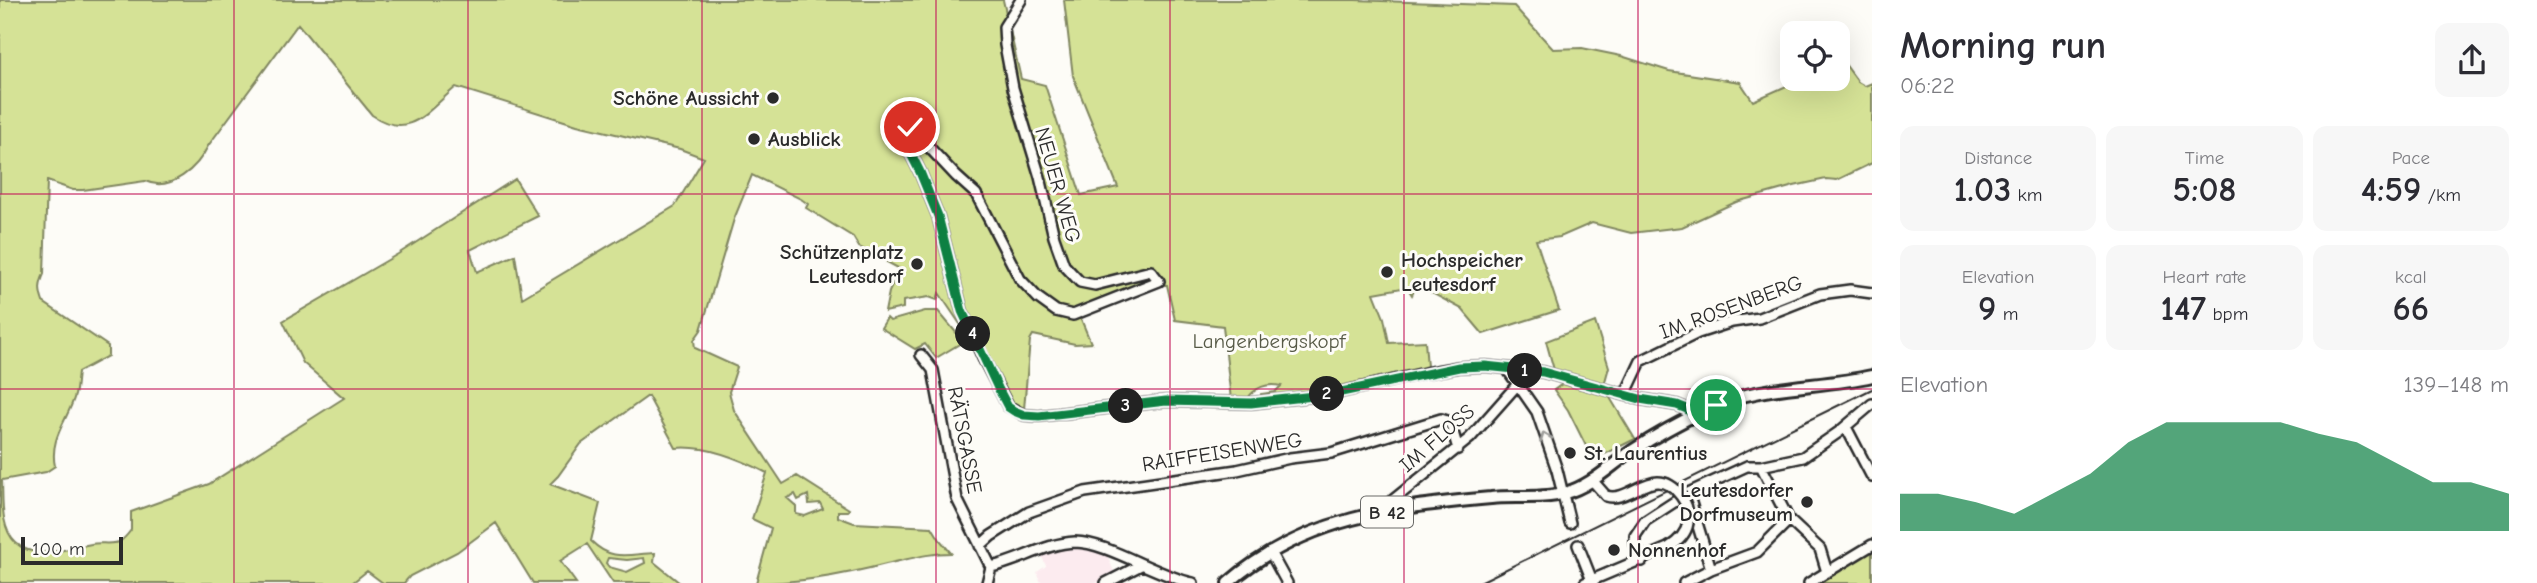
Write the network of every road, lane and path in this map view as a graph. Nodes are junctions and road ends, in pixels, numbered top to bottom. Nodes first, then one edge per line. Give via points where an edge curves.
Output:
1 (1021, 0) edge
2 (1872, 293) edge
3 (921, 355) dead end
4 (1507, 369) junction
5 (1872, 376) edge
6 (1517, 385) junction
7 (1625, 395) junction
8 (1872, 404) edge
9 (1694, 416) junction
10 (1846, 427) junction
11 (1458, 449) junction
12 (1761, 466) junction
13 (1872, 477) edge
14 (1592, 480) junction
15 (1689, 493) junction
16 (1563, 494) junction
17 (1377, 514) junction
18 (1789, 520) junction
19 (1570, 523) dead end
20 (1578, 545) dead end
21 (1872, 545) edge
22 (980, 546) junction
23 (1270, 552) junction
24 (1642, 561) junction
25 (1141, 565) junction
26 (991, 567) junction
27 (1711, 569) junction
28 (1827, 572) junction
29 (1590, 582) edge
30 (987, 583) edge
31 (1106, 583) edge
32 (1193, 583) edge
33 (1228, 583) edge
34 (1287, 583) edge
35 (1684, 583) edge
36 (1809, 583) edge

1 - 4 street, NEUER WEG via 1003,27 1013,88 1064,265 1080,282 1095,285 1144,271 1151,271 1159,281 1073,315 1056,311 1020,279 976,194 910,127 899,126 938,216 962,311 1008,407 1034,416 1166,401 1251,403 1332,394 1459,367
2 - 7 street, IM ROSENBERG via 1820,294 1759,318 1698,334 1642,360
3 - 22 street, RÄTSGASSE via 933,370 957,499
4 - 6 street
4 - 7 street, NEUER WEG via 1543,372
5 - 9 main road, B 42 via 1750,395
6 - 11 street, IM FLOSS
16 -> 6 street via 1536,412
7 - 9 street, NEUER WEG via 1677,405
8 - 10 street
9 - 14 main road, B 42 via 1634,449
10 - 12 street via 1807,458
10 - 13 street
11 - 17 street, IM FLOSS
11 - 22 street, RAIFFEISENWEG via 1450,422 1441,419 1331,453 1085,492 1029,512
12 - 15 street via 1747,466
12 - 18 street
14 - 16 main road, B 42
14 - 24 street, bridge via 1606,496 1618,497 1641,485 1667,485 1686,505 1688,522 1681,537
15 - 24 street via 1639,528 1635,544
15 - 27 street
16 - 17 main road, B 42 via 1468,500
16 - 19 street
17 - 23 main road, B 42 via 1312,531
18 - 27 street via 1758,552
18 - 28 street via 1817,544
20 - 29 street
21 - 28 street
22 - 26 street, RÄTSGASSE
23 - 33 main road, B 42
23 - 34 street
24 - 29 street
25 - 26 street via 1077,542
25 - 31 street
25 - 32 street
26 - 30 street
27 - 35 street
28 - 36 street

